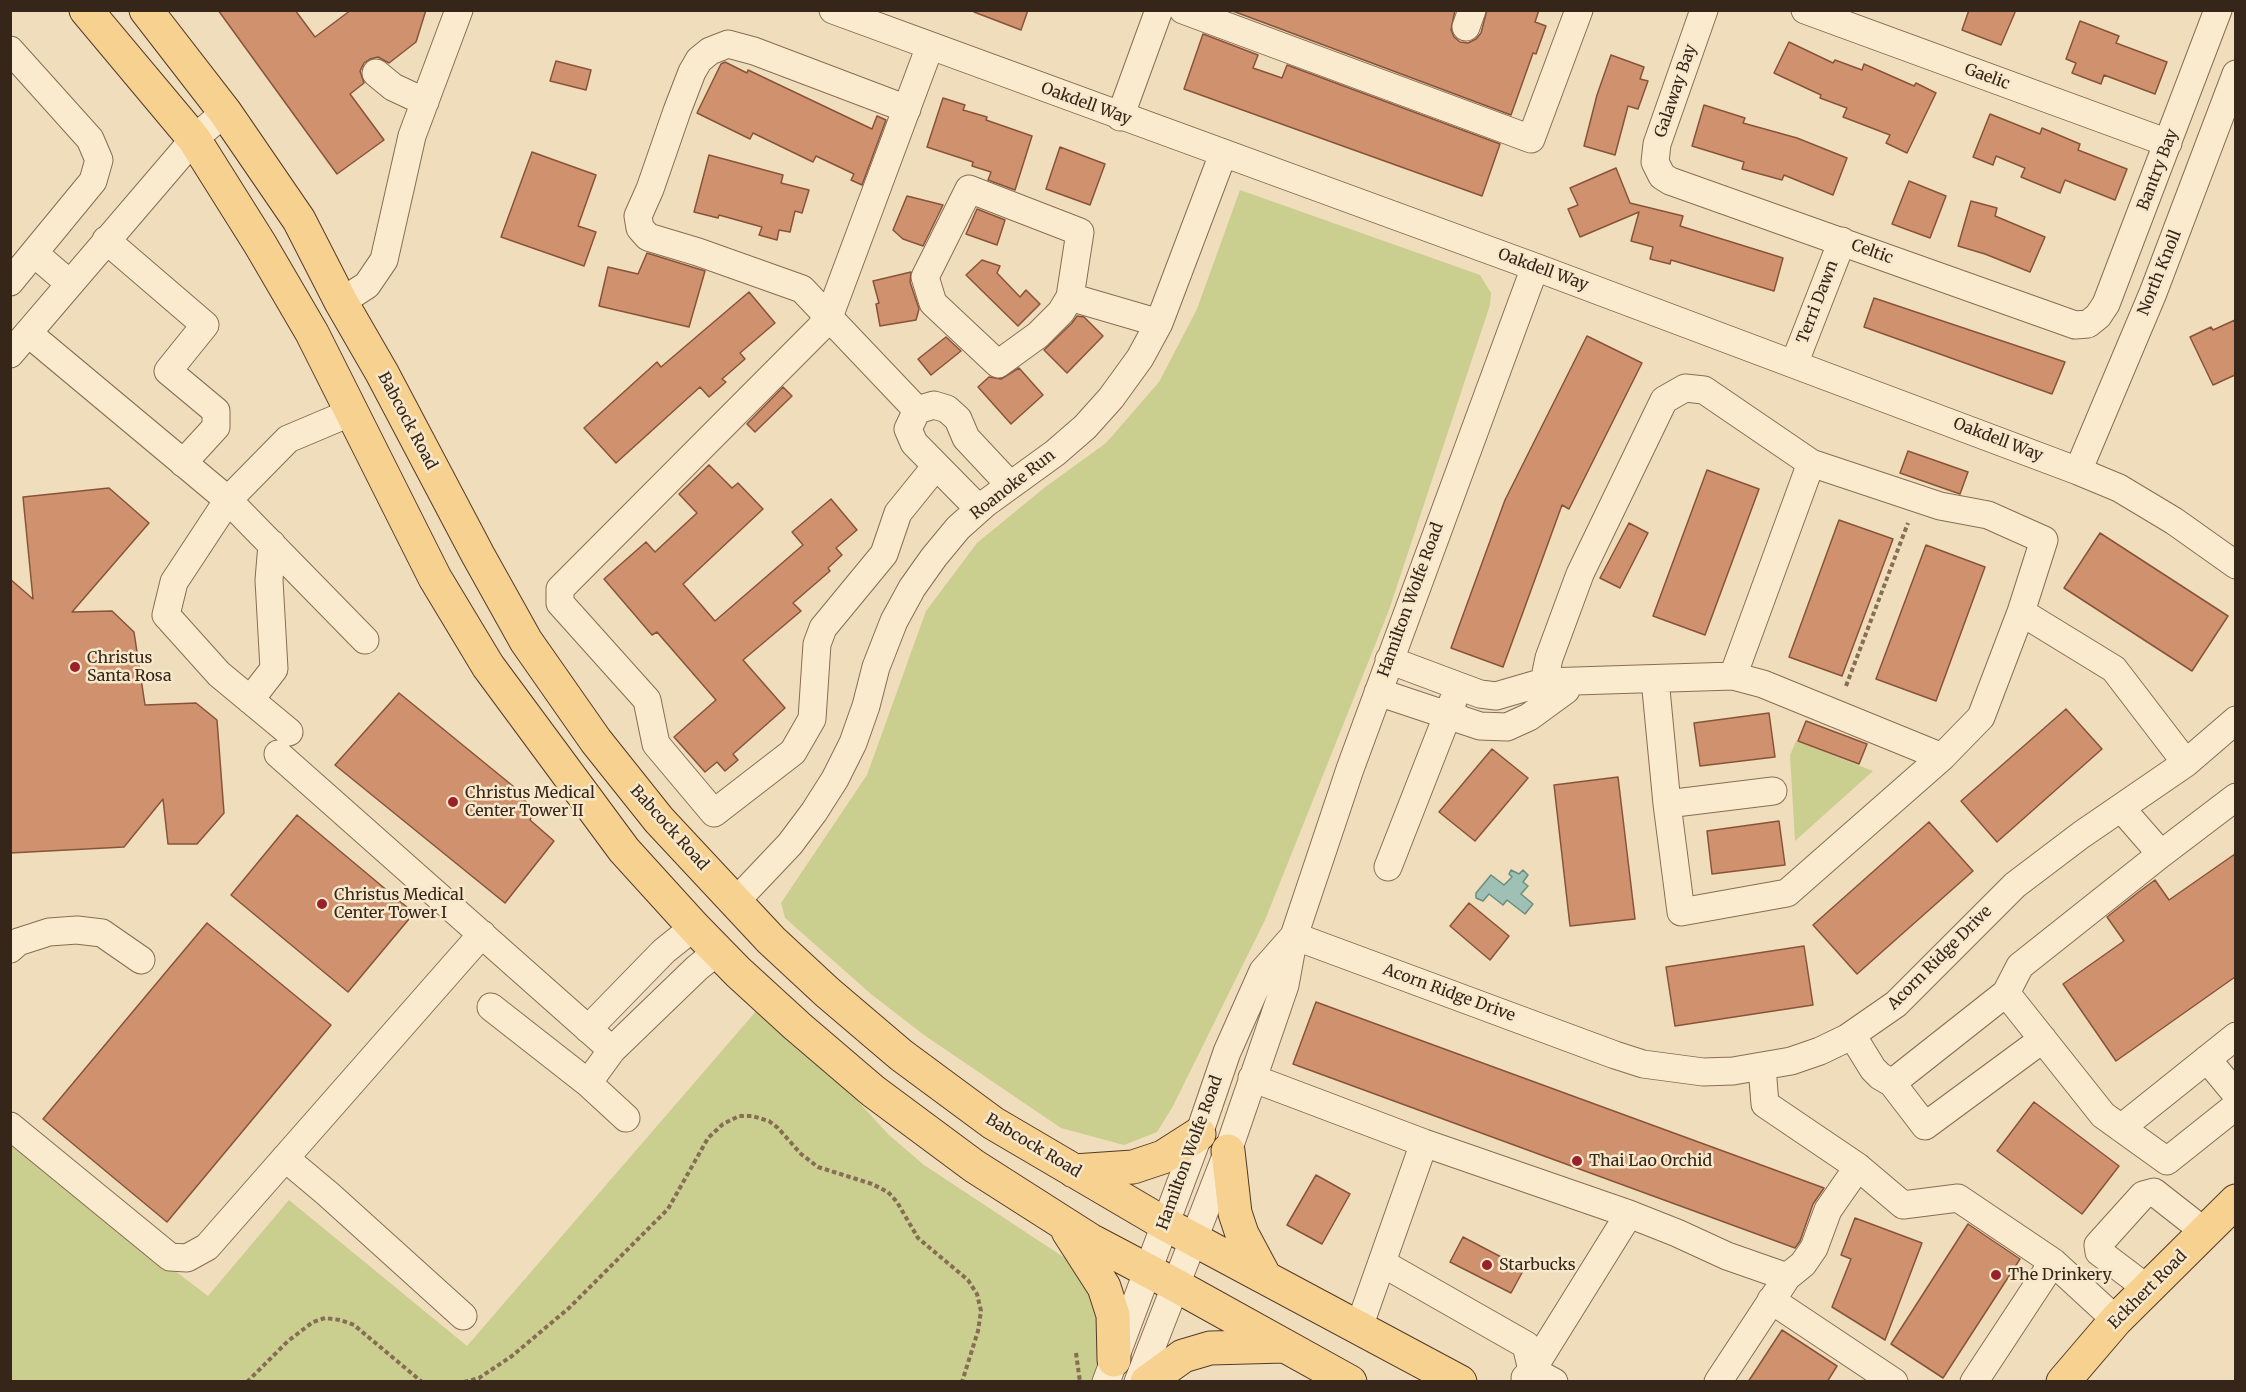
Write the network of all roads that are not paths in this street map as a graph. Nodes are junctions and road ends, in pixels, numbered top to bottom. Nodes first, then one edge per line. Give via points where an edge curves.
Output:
1 (86, 10) edge
2 (147, 10) edge
3 (459, 10) edge
4 (1160, 10) edge
5 (1183, 10) edge
6 (1579, 10) edge
7 (1704, 10) edge
8 (1805, 10) edge
9 (2218, 10) edge
10 (847, 13) edge
11 (930, 46) junction
12 (10, 50) edge
13 (376, 73) dead end
14 (2235, 74) edge
15 (425, 102) junction
16 (906, 109) junction
17 (225, 112) junction
18 (1120, 117) junction
19 (194, 139) junction
20 (2168, 142) junction
21 (1223, 154) junction
22 (1660, 171) joint
23 (106, 240) junction
24 (1842, 241) junction
25 (34, 253) junction
26 (1535, 267) junction
27 (10, 282) edge
28 (70, 284) junction
29 (1070, 297) junction
30 (340, 302) junction
31 (829, 317) junction
32 (1159, 323) junction
33 (2088, 324) joint
34 (28, 333) junction
35 (10, 354) edge
36 (1794, 364) junction
37 (917, 410) junction
38 (352, 412) junction
39 (183, 463) junction
40 (1811, 463) junction
41 (936, 466) junction
42 (2078, 471) junction
43 (1010, 485) junction
44 (228, 500) junction
45 (979, 508) junction
46 (272, 544) junction
47 (2232, 554) edge
48 (478, 555) junction
49 (435, 578) junction
50 (2021, 612) junction
51 (365, 640) dead end
52 (1389, 660) junction
53 (1732, 676) junction
54 (1655, 679) junction
55 (1459, 686) junction
56 (1548, 691) junction
57 (1378, 693) junction
58 (250, 700) junction
59 (1448, 717) junction
60 (2235, 720) edge
61 (1942, 757) junction
62 (2186, 763) junction
63 (1773, 791) dead end
64 (2235, 797) edge
65 (1667, 804) junction
66 (2121, 808) junction
67 (2161, 854) junction
68 (1388, 867) dead end
69 (736, 901) junction
70 (694, 927) junction
71 (482, 934) junction
72 (1294, 936) junction
73 (10, 949) edge
74 (718, 951) junction
75 (141, 960) dead end
76 (2006, 993) junction
77 (840, 1004) junction
78 (491, 1007) dead end
79 (588, 1029) junction
80 (1852, 1035) junction
81 (2235, 1036) edge
82 (2043, 1039) junction
83 (612, 1050) junction
84 (2207, 1059) junction
85 (1762, 1067) junction
86 (1252, 1078) junction
87 (588, 1083) junction
88 (1892, 1083) junction
89 (2235, 1094) edge
90 (2235, 1106) edge
91 (626, 1119) dead end
92 (10, 1125) edge
93 (2121, 1128) junction
94 (1199, 1134) junction
95 (1424, 1143) junction
96 (1228, 1151) junction
97 (285, 1158) junction
98 (1858, 1167) junction
99 (1074, 1171) junction
100 (2235, 1201) edge
101 (1629, 1214) junction
102 (1064, 1224) junction
103 (1165, 1224) junction
104 (2205, 1232) junction
105 (1195, 1240) junction
106 (2053, 1262) junction
107 (1382, 1263) junction
108 (1147, 1270) junction
109 (1265, 1277) junction
110 (1787, 1277) junction
111 (1177, 1286) junction
112 (2148, 1289) junction
113 (1771, 1300) junction
114 (463, 1316) dead end
115 (2116, 1320) junction
116 (1359, 1328) junction
117 (1285, 1346) junction
118 (1110, 1371) edge
119 (1536, 1378) edge
120 (1342, 1380) edge
121 (1138, 1382) edge
122 (1147, 1382) edge
123 (1460, 1382) edge
124 (1718, 1382) edge
125 (1894, 1382) edge
126 (1974, 1382) edge
127 (2063, 1382) edge

1 - 19 main road
2 - 17 main road, Babcock Road
3 - 15 street
4 - 18 street
5 - 6 street via 1531,139
7 - 22 street, Galaway Bay via 1661,129 1655,162
8 - 20 street, Gaelic
9 - 20 street, Bantry Bay
10 - 11 street, Oakdell Way
11 - 16 street
11 - 18 street, Oakdell Way
12 - 25 street via 90,139 99,160 93,181
13 - 15 street via 393,87
14 - 42 street, North Knoll via 2152,293
15 - 30 street via 412,136 384,260 367,285
16 - 31 street
16 - 31 street via 728,44 699,60 676,111 638,216 640,228 648,237 666,244 802,289
17 - 19 street
17 - 30 main road, Babcock Road via 299,220
18 - 21 street, Oakdell Way
19 - 23 street
19 - 38 main road via 306,323
20 - 33 street, Bantry Bay via 2106,304
21 - 26 street, Oakdell Way
21 - 32 street, Roanoke Run
22 - 24 street, Celtic via 1670,181
23 - 28 street
23 - 39 street via 205,325 168,371 216,411 216,427
24 - 33 street, Celtic via 2075,325
24 - 36 street, Terri Dawn
25 - 27 street
25 - 28 street
26 - 36 street, Oakdell Way
26 - 52 street, Hamilton Wolfe Road
28 - 34 street
29 - 29 street via 1080,232 969,189 925,277 933,303 998,364 1038,335
29 - 32 street
30 - 48 main road, Babcock Road
31 - 37 street
31 - 41 street via 560,589 560,603 647,700 656,744 714,813 793,752 812,719 818,644 823,628 884,554 897,513
32 - 43 street, Roanoke Run via 1140,358 1085,427
34 - 35 street
34 - 39 street
36 - 42 street, Oakdell Way
37 - 41 street via 908,429 914,443
37 - 43 street via 934,405 947,409 958,419 966,438
38 - 44 street via 288,439
38 - 49 main road
39 - 44 street
40 - 50 street via 1940,506 1988,515 2044,540
40 - 53 street
40 - 56 street via 1704,390 1685,388 1664,400 1580,574 1550,658
41 - 45 street
42 - 47 street, Oakdell Way via 2119,488
43 - 45 street, Roanoke Run
44 - 46 street
44 - 58 street via 174,582 166,615 219,674
45 - 69 street, Roanoke Run via 934,557 894,621 853,743 814,813
46 - 51 street
46 - 58 street via 268,580 274,669
48 - 49 main road
48 - 69 main road, Babcock Road via 526,641 596,741 659,820
49 - 70 main road via 488,666 624,850
50 - 61 street via 1981,717
50 - 62 street via 2114,669
52 - 55 street
52 - 57 street, Hamilton Wolfe Road
53 - 54 street
53 - 61 street via 1764,684
54 - 56 street via 1580,682
54 - 65 street
55 - 56 street via 1496,696
55 - 59 street
56 - 59 street via 1529,717 1507,727 1480,726
57 - 59 street
57 - 72 street, Hamilton Wolfe Road
58 - 71 street via 284,743
59 - 68 street
60 - 62 street, Acorn Ridge Drive
61 - 65 street via 1787,893 1681,912
62 - 66 street, Acorn Ridge Drive
63 - 65 street
64 - 67 street
66 - 67 street
66 - 80 street, Acorn Ridge Drive via 2014,885 1896,1004
67 - 76 street via 2020,966
69 - 77 main road, Babcock Road via 771,940
70 - 74 main road
70 - 77 main road via 702,922 728,925 807,1001 821,1008
70 - 79 street via 664,951
71 - 79 street
71 - 97 street
72 - 85 street, Acorn Ridge Drive via 1643,1064 1703,1072
72 - 86 street, Hamilton Wolfe Road via 1285,985
72 - 94 street, Hamilton Wolfe Road via 1263,971 1227,1052
73 - 75 street via 18,942 49,932 77,930 102,933
74 - 83 street
74 - 102 main road via 873,1091 974,1166
76 - 82 street
76 - 88 street
77 - 99 main road, Babcock Road via 993,1123
78 - 87 street
79 - 83 street
80 - 85 street, Acorn Ridge Drive via 1820,1051
80 - 88 street via 1874,1069
81 - 84 street
82 - 88 street via 1925,1126
82 - 93 street via 2103,1115
83 - 87 street
84 - 89 street
84 - 93 street
85 - 98 street via 1765,1104
86 - 95 street
86 - 96 street, Hamilton Wolfe Road
87 - 91 street
90 - 93 street via 2167,1161
92 - 97 street via 170,1257 187,1258 207,1247
94 - 99 main road via 1163,1157 1133,1167
94 - 103 street, Hamilton Wolfe Road
95 - 101 street
95 - 107 street
96 - 105 street, Hamilton Wolfe Road
96 - 109 main road via 1235,1213
97 - 114 street
98 - 106 street via 1902,1204 1958,1198
98 - 110 street via 1828,1210 1814,1248
99 - 103 main road, Babcock Road
100 - 104 main road, Eckhert Road
101 - 110 street via 1727,1257
101 - 119 street
102 - 108 main road
102 - 118 main road via 1104,1287 1113,1315
103 - 105 main road, Babcock Road
103 - 108 street, Hamilton Wolfe Road
104 - 112 main road, Eckhert Road
104 - 112 street via 2154,1192 2143,1195 2098,1245 2099,1252
105 - 109 main road, Babcock Road
105 - 111 street, Hamilton Wolfe Road
106 - 115 street
106 - 126 street
107 - 116 street
107 - 119 street via 1526,1345
108 - 111 main road
108 - 118 street, Hamilton Wolfe Road
109 - 116 main road, Babcock Road
110 - 113 street
111 - 117 main road
111 - 121 street, Hamilton Wolfe Road
112 - 115 main road, Eckhert Road
113 - 124 street
113 - 125 street
115 - 127 main road, Eckhert Road
116 - 123 main road, Babcock Road
117 - 120 main road
117 - 122 main road via 1210,1348 1183,1356

